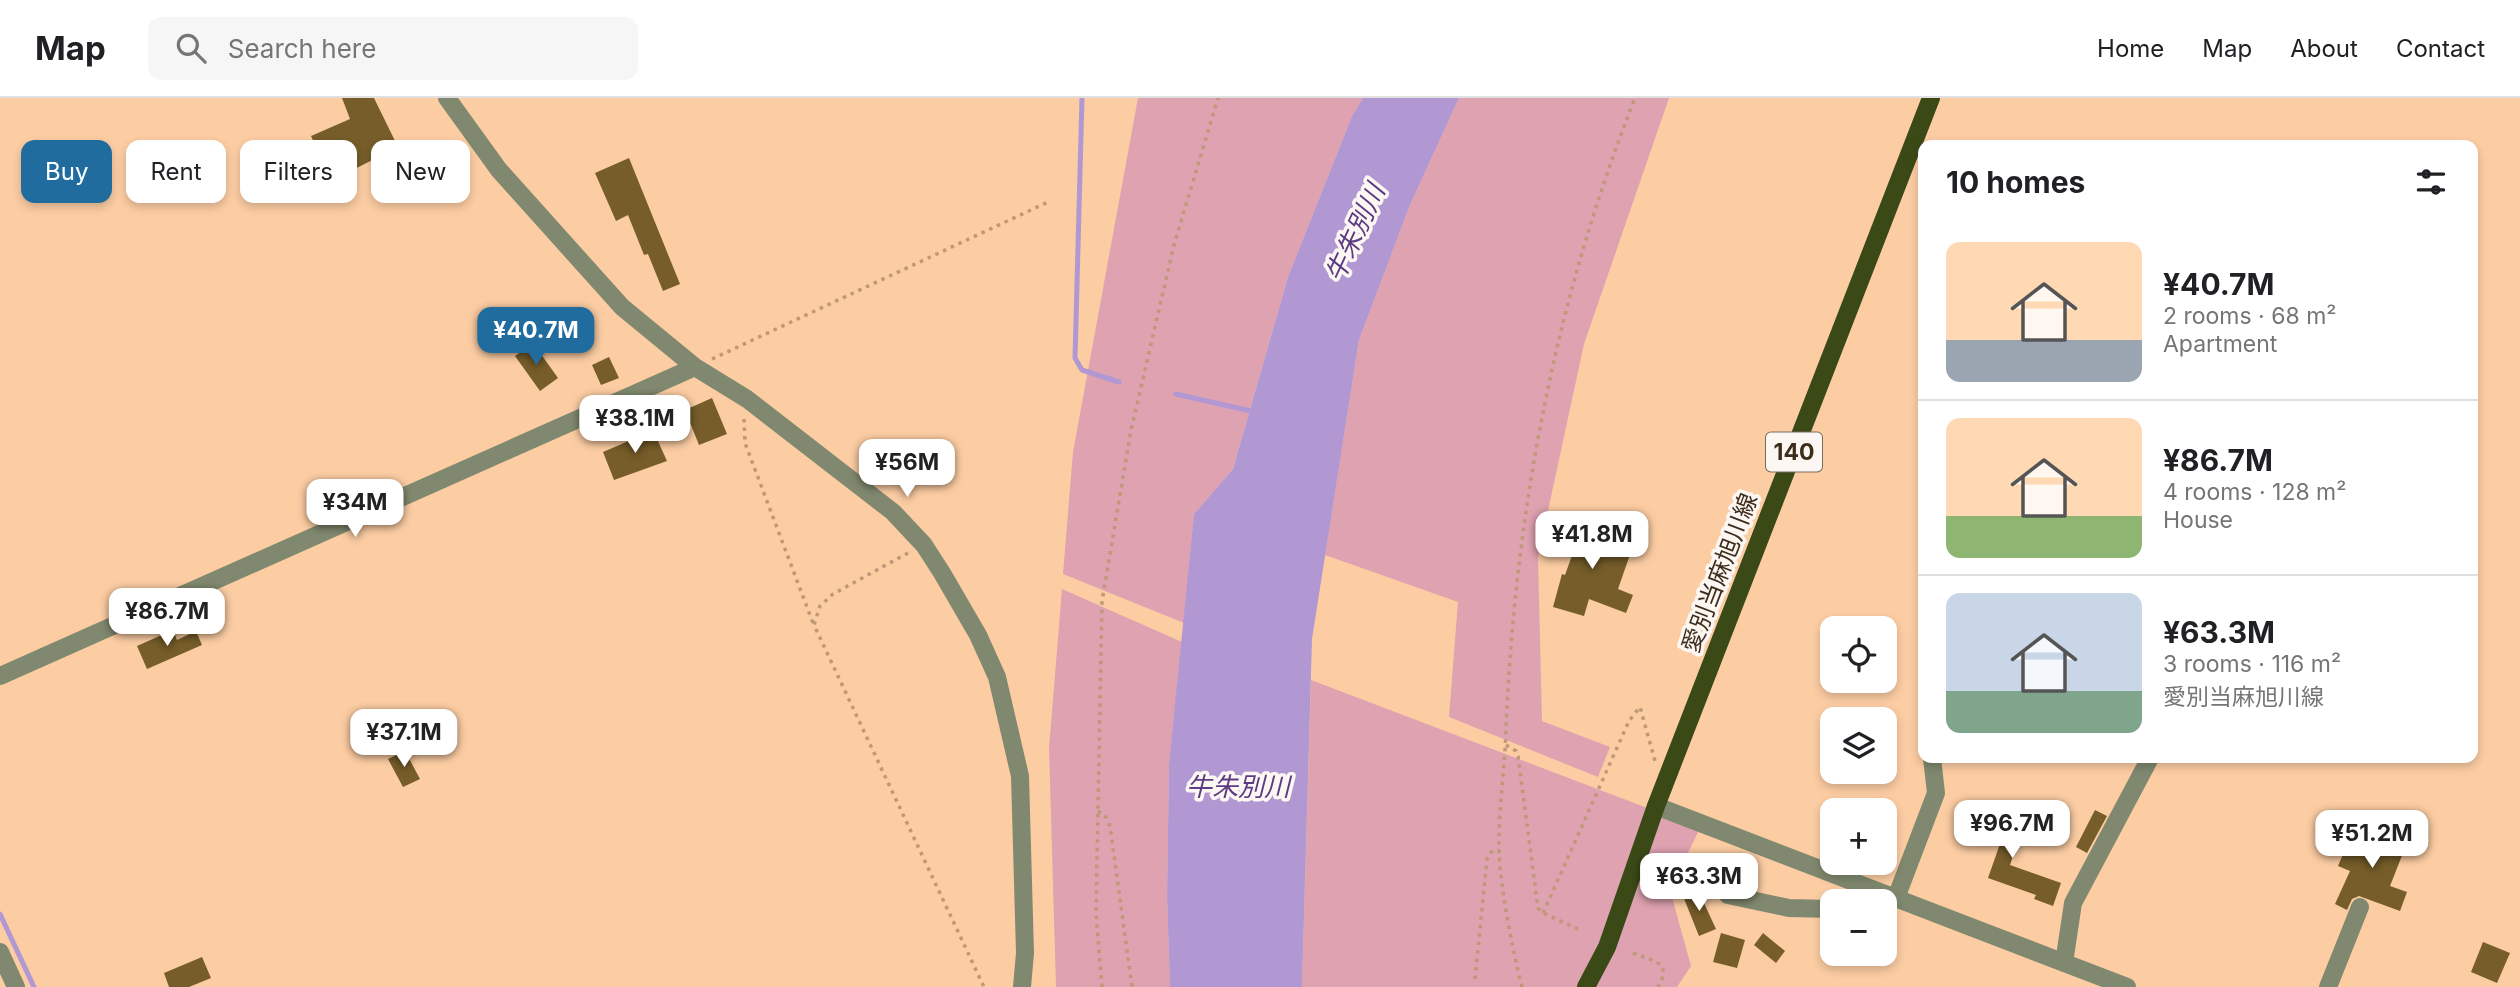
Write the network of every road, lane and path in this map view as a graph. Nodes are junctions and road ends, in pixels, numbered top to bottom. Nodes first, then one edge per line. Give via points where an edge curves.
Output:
1 (447, 98) edge
2 (1218, 98) edge
3 (1635, 98) edge
4 (1931, 98) edge
5 (1048, 201) dead end
6 (695, 367) junction
7 (747, 400) junction
8 (923, 545) junction
9 (814, 625) junction
10 (0, 676) edge
11 (1506, 745) junction
12 (1656, 762) dead end
13 (1933, 763) edge
14 (2147, 763) edge
15 (1656, 806) junction
16 (1098, 811) junction
17 (1499, 850) junction
18 (1866, 887) junction
19 (1864, 889) edge
20 (1871, 889) edge
21 (1728, 895) dead end
22 (1897, 895) edge
23 (1897, 898) edge
24 (2360, 907) dead end
25 (1820, 909) edge
26 (1543, 913) junction
27 (1578, 929) dead end
28 (0, 952) edge
29 (1633, 953) dead end
30 (2064, 963) junction
31 (1475, 979) dead end
32 (16, 987) edge
33 (984, 987) edge
34 (1022, 987) edge
35 (1102, 987) edge
36 (1132, 987) edge
37 (1522, 987) edge
38 (1586, 987) edge
39 (1658, 987) edge
40 (2127, 987) edge
41 (2328, 987) edge

1 - 6 street via 499,170 622,307
2 - 16 path via 1174,245 1131,430 1102,601
3 - 11 path via 1570,294 1530,474 1510,651
4 - 15 main road, 愛別当麻旭川線 / 140
5 - 6 path
6 - 7 street
6 - 10 street
7 - 8 street via 893,512
7 - 9 path via 745,443
8 - 9 path via 833,594 820,606
8 - 34 street via 978,635 997,677 1008,719 1020,776
9 - 33 path
11 - 17 path
11 - 26 path via 1518,756 1536,901
12 - 26 path via 1640,707 1629,721
13 - 22 street via 1936,793
14 - 30 street via 2073,903
15 - 18 street
15 - 38 main road, 愛別当麻旭川線 / 140 via 1607,947
16 - 35 path via 1096,913
16 - 36 path via 1110,826
17 - 31 path via 1487,859
17 - 37 path
18 - 19 street
18 - 20 street
21 - 25 street via 1789,908
23 - 30 street
24 - 41 street
26 - 27 path
28 - 32 street
29 - 39 path via 1664,969
30 - 40 street

